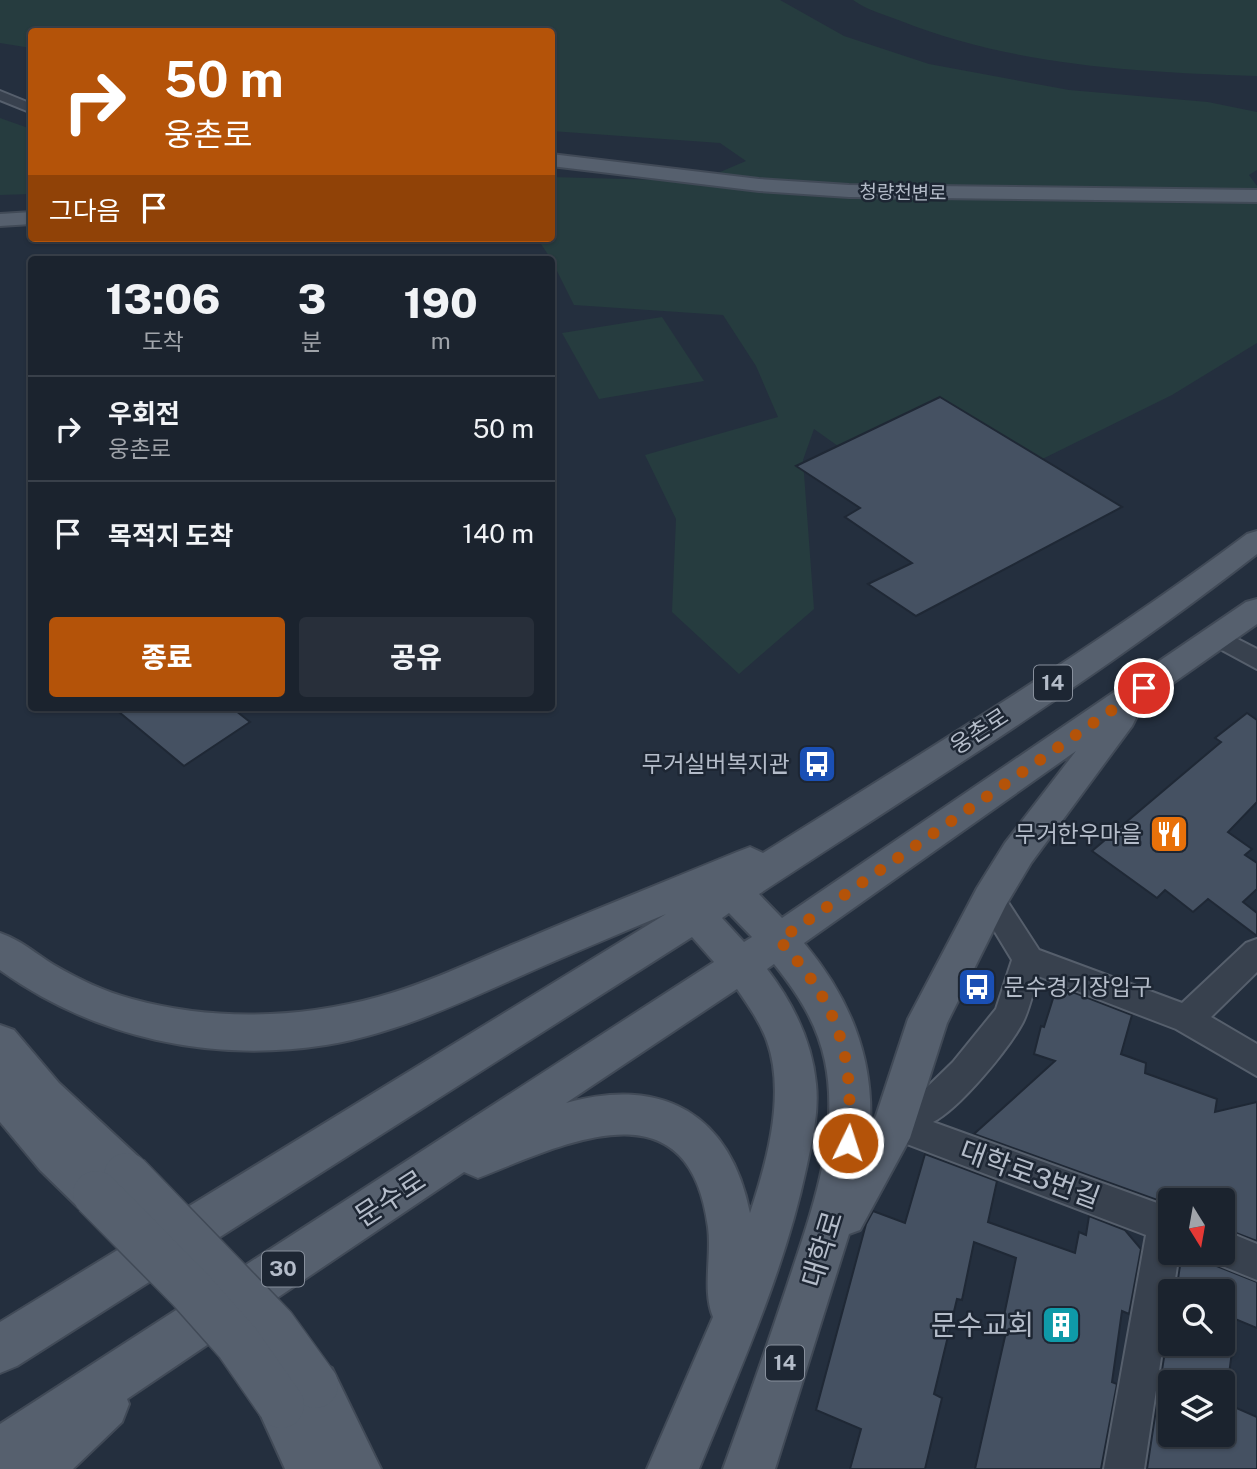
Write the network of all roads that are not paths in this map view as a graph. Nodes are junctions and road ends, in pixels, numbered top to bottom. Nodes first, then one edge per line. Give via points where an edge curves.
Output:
1 (0, 95) edge
2 (28, 107) edge
3 (555, 160) edge
4 (1257, 197) edge
5 (28, 218) edge
6 (0, 220) edge
7 (1257, 540) edge
8 (1257, 609) edge
9 (1218, 637) junction
10 (1257, 660) edge
11 (1144, 688) junction
12 (708, 897) junction
13 (990, 899) junction
14 (779, 940) junction
15 (0, 949) edge
16 (1257, 952) edge
17 (1028, 959) junction
18 (741, 965) junction
19 (1187, 1019) junction
20 (0, 1043) edge
21 (1257, 1060) edge
22 (0, 1091) edge
23 (895, 1124) junction
24 (111, 1185) junction
25 (381, 1205) junction
26 (1158, 1221) edge
27 (1236, 1253) edge
28 (820, 1257) junction
29 (1257, 1262) edge
30 (1161, 1265) edge
31 (729, 1331) junction
32 (185, 1333) junction
33 (0, 1349) edge
34 (298, 1395) junction
35 (0, 1454) edge
36 (36, 1469) edge
37 (312, 1469) edge
38 (355, 1469) edge
39 (673, 1469) edge
40 (749, 1469) edge
41 (1124, 1469) edge

1 - 2 street
3 - 4 main road, 청량천변로 via 849,191
5 - 6 main road
7 - 12 main road, 웅촌로 / 14 via 1169,607 845,819
8 - 9 main road
9 - 10 street
9 - 11 main road
11 - 13 main road via 1018,853
11 - 14 main road
12 - 14 main road, 대학로
12 - 15 main road via 410,1004 335,1025 288,1031 201,1031 115,1014 53,986
12 - 18 main road
12 - 33 main road via 351,1133
13 - 17 street
13 - 23 main road via 928,1019
14 - 18 main road, 문수로 / 30
14 - 28 main road, 대학로 via 803,965 829,1006 850,1083 848,1143
16 - 19 street
17 - 19 street
17 - 23 street via 1010,1016 965,1073 931,1106
18 - 25 main road, 문수로 / 30
18 - 31 main road via 777,1015 790,1047 794,1114 773,1218
19 - 21 street
20 - 24 main road via 64,1119
22 - 24 main road via 55,1155
23 - 26 street, 대학로3번길
23 - 28 main road
24 - 34 main road, bridge via 190,1289 238,1343
25 - 31 main road via 493,1151 588,1118 642,1115 680,1128 705,1150 722,1183 731,1226
25 - 32 main road, 문수로 / 30
27 - 29 street
28 - 40 main road, 대학로 / 14
30 - 41 street, 대학로3번길
31 - 39 main road
32 - 35 main road, 문수로 / 30
32 - 36 main road
34 - 37 main road
34 - 38 main road

